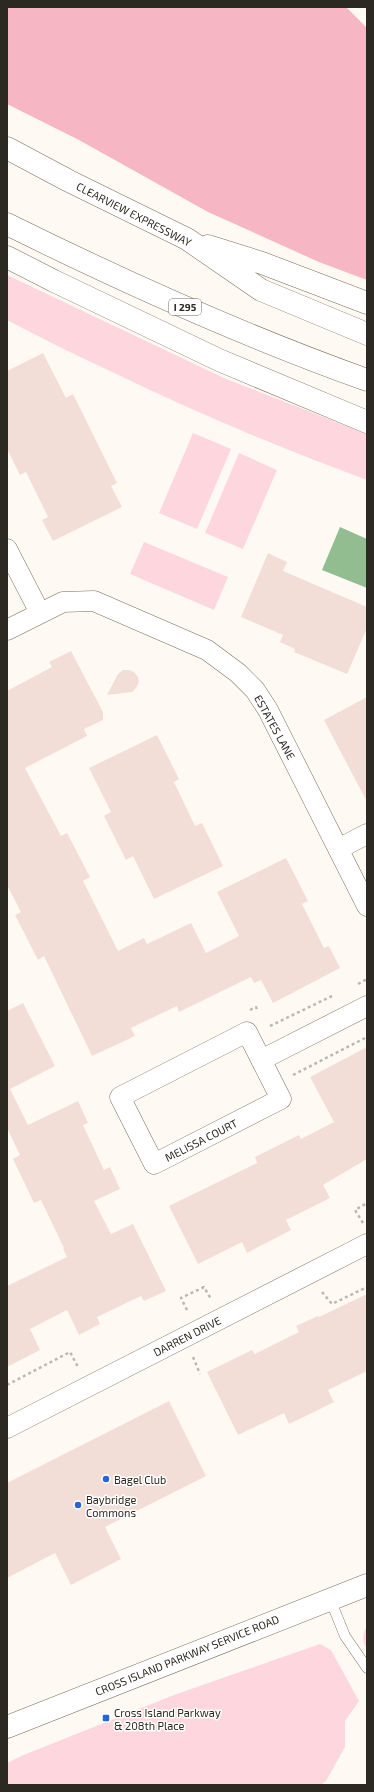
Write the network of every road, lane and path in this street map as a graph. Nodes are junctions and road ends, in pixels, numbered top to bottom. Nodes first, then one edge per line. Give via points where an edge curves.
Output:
1 (7, 148) edge
2 (7, 224) edge
3 (187, 240) junction
4 (7, 256) edge
5 (367, 303) edge
6 (367, 334) edge
7 (367, 380) edge
8 (367, 422) edge
9 (7, 549) edge
10 (40, 613) junction
11 (7, 630) edge
12 (367, 834) edge
13 (338, 849) junction
14 (367, 906) edge
15 (367, 979) edge
16 (353, 986) dead end
17 (338, 993) dead end
18 (367, 1006) edge
19 (249, 1010) dead end
20 (259, 1014) dead end
21 (266, 1028) dead end
22 (367, 1037) edge
23 (261, 1060) junction
24 (290, 1077) dead end
25 (367, 1203) edge
26 (366, 1235) edge
27 (367, 1287) edge
28 (321, 1291) dead end
29 (213, 1303) dead end
30 (181, 1314) dead end
31 (192, 1355) dead end
32 (85, 1364) dead end
33 (200, 1374) dead end
34 (7, 1386) edge
35 (7, 1428) edge
36 (367, 1585) edge
37 (330, 1599) junction
38 (367, 1668) edge
39 (7, 1727) edge

1 - 3 main road, CLEARVIEW EXPRESSWAY
2 - 7 main road, I 295 via 160,296
3 - 5 main road via 262,263
3 - 6 main road, CLEARVIEW EXPRESSWAY via 261,290
4 - 8 main road via 219,360
9 - 10 street
10 - 11 street, ESTATES LANE
10 - 13 street, ESTATES LANE via 63,602 94,600 207,650 238,673 255,690 268,710
12 - 13 street
13 - 14 street, ESTATES LANE
15 - 16 path
17 - 21 path
18 - 23 street
19 - 20 path via 256,1007
22 - 24 path
23 - 23 street, MELISSA COURT via 281,1099 154,1164 120,1097 247,1032
25 - 26 path via 355,1210
26 - 35 street, DARREN DRIVE
27 - 28 path via 332,1304
29 - 30 path via 204,1287 181,1298 188,1310
31 - 33 path
32 - 34 path via 78,1368 70,1352
36 - 37 main road, CROSS ISLAND PARKWAY SERVICE ROAD
37 - 38 lane via 346,1636
37 - 39 main road, CROSS ISLAND PARKWAY SERVICE ROAD

